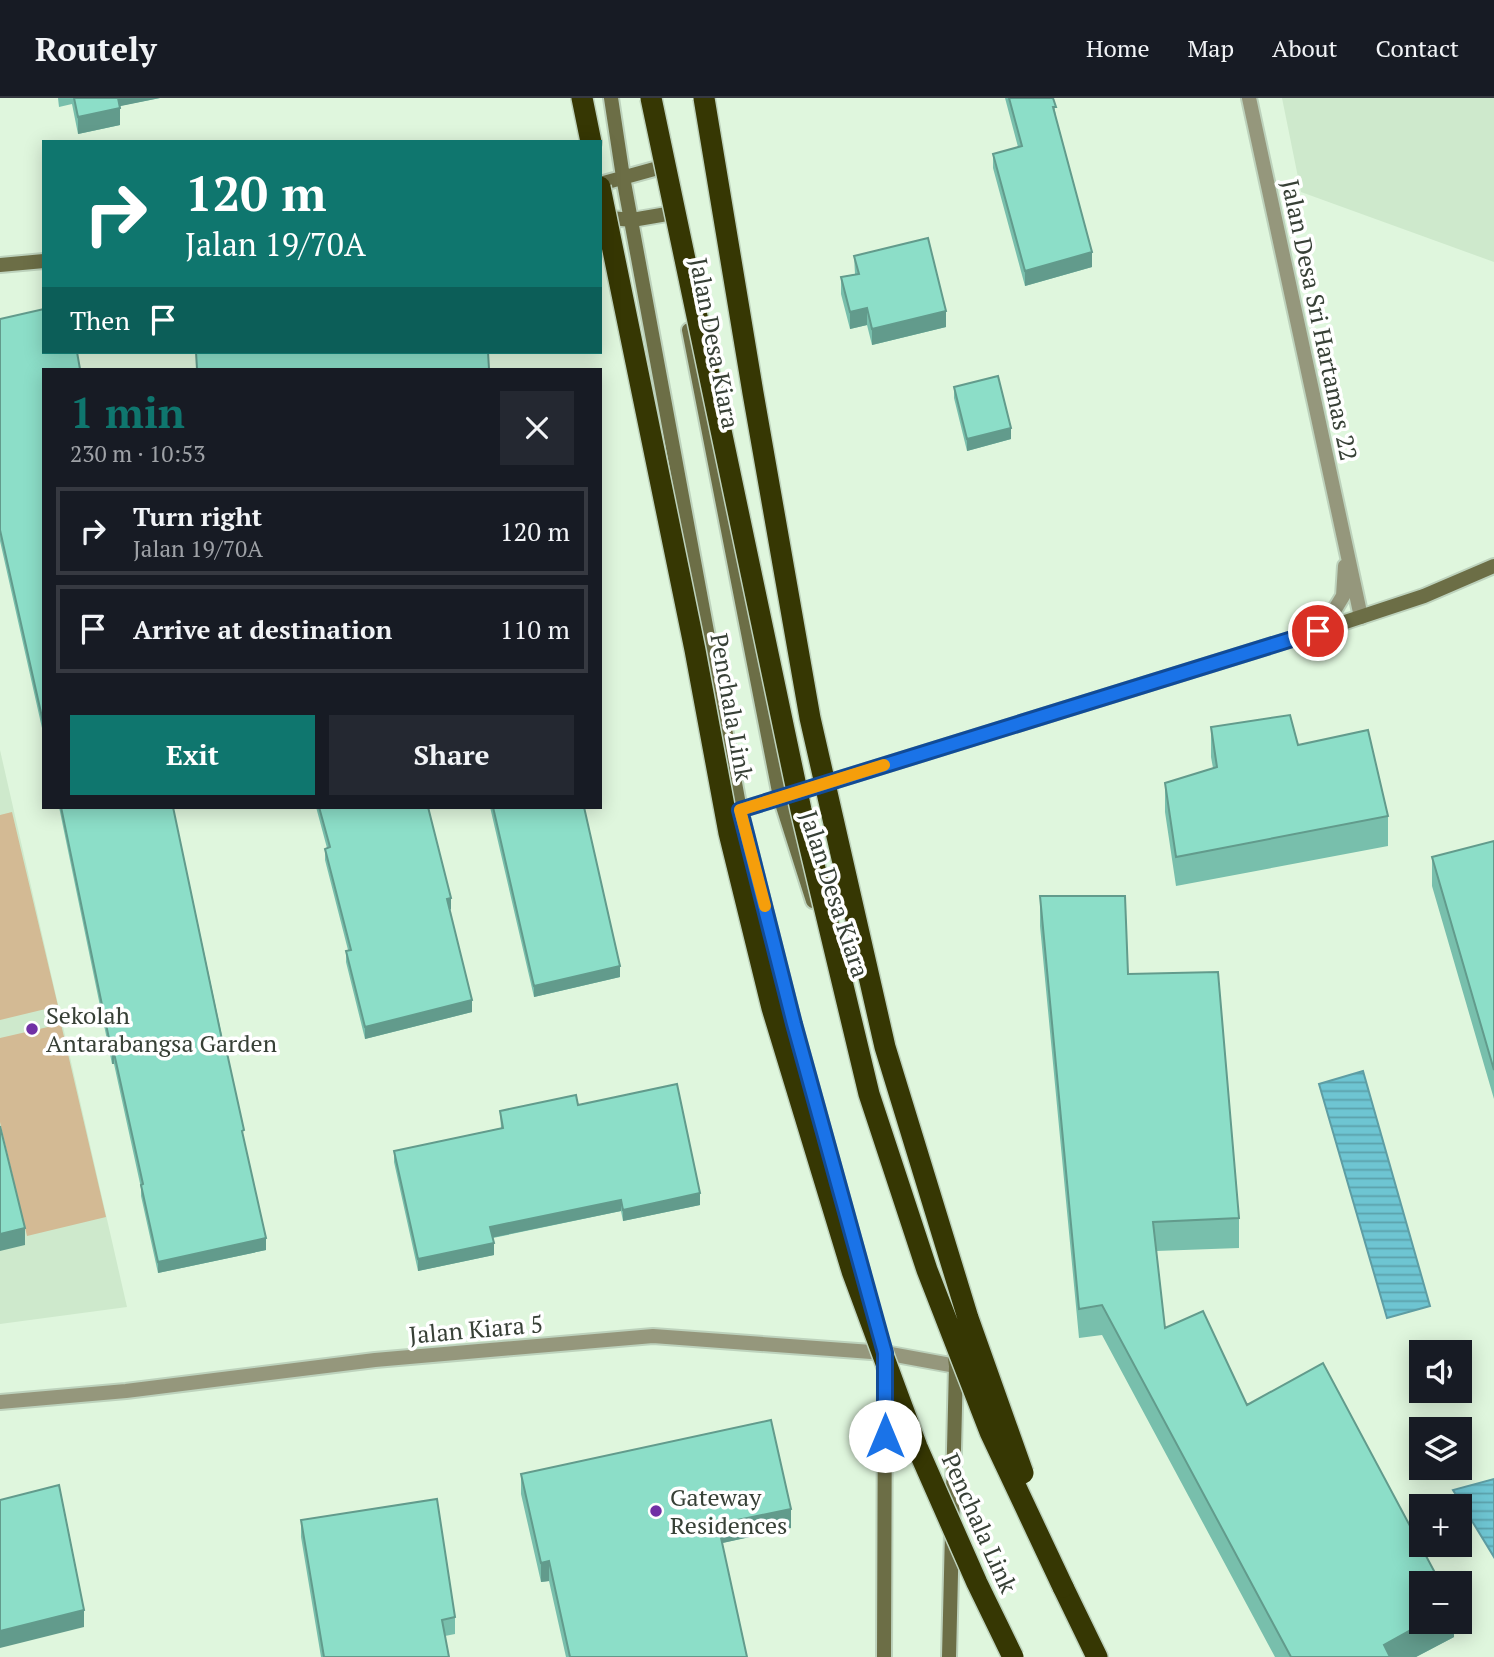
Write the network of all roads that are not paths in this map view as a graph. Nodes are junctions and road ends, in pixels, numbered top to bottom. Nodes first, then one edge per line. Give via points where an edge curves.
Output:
1 (582, 98) edge
2 (611, 98) edge
3 (649, 98) edge
4 (704, 98) edge
5 (1249, 98) edge
6 (591, 140) edge
7 (658, 168) junction
8 (623, 177) junction
9 (602, 185) edge
10 (602, 196) edge
11 (667, 214) junction
12 (602, 218) edge
13 (632, 220) junction
14 (42, 261) edge
15 (0, 265) edge
16 (1346, 551) junction
17 (1494, 566) edge
18 (1362, 617) junction
19 (1318, 631) junction
20 (780, 797) junction
21 (740, 810) junction
22 (885, 1353) junction
23 (956, 1366) junction
24 (0, 1402) edge
25 (1063, 1587) junction
26 (884, 1657) edge
27 (949, 1657) edge
28 (1013, 1657) edge
29 (1097, 1657) edge

1 - 6 highway
2 - 8 main road
3 - 7 main road, Jalan Desa Kiara
3 - 25 highway, bridge via 801,810 869,1094 928,1270 990,1432
4 - 25 highway, bridge via 810,718 886,1047 968,1318
5 - 16 street, Jalan Desa Sri Hartamas 22
7 - 8 main road
7 - 11 main road, Jalan Desa Kiara
8 - 9 main road
8 - 13 main road
10 - 28 highway, Penchala Link, bridge via 729,833 772,1008 852,1271 908,1422
11 - 13 main road
11 - 20 main road, Jalan Desa Kiara
12 - 13 main road
13 - 21 main road
14 - 15 main road
16 - 18 street, Jalan Desa Sri Hartamas 22
16 - 19 street, Jalan Desa Sri Hartamas 22 via 1343,596
17 - 18 main road
18 - 19 main road
19 - 20 main road
20 - 21 main road
20 - 23 main road, Jalan Desa Kiara via 932,1255
21 - 22 main road
22 - 23 street, Jalan Kiara 5
22 - 24 street, Jalan Kiara 5 via 653,1336 375,1360
22 - 26 main road
23 - 27 main road, Jalan Desa Kiara
25 - 29 highway

